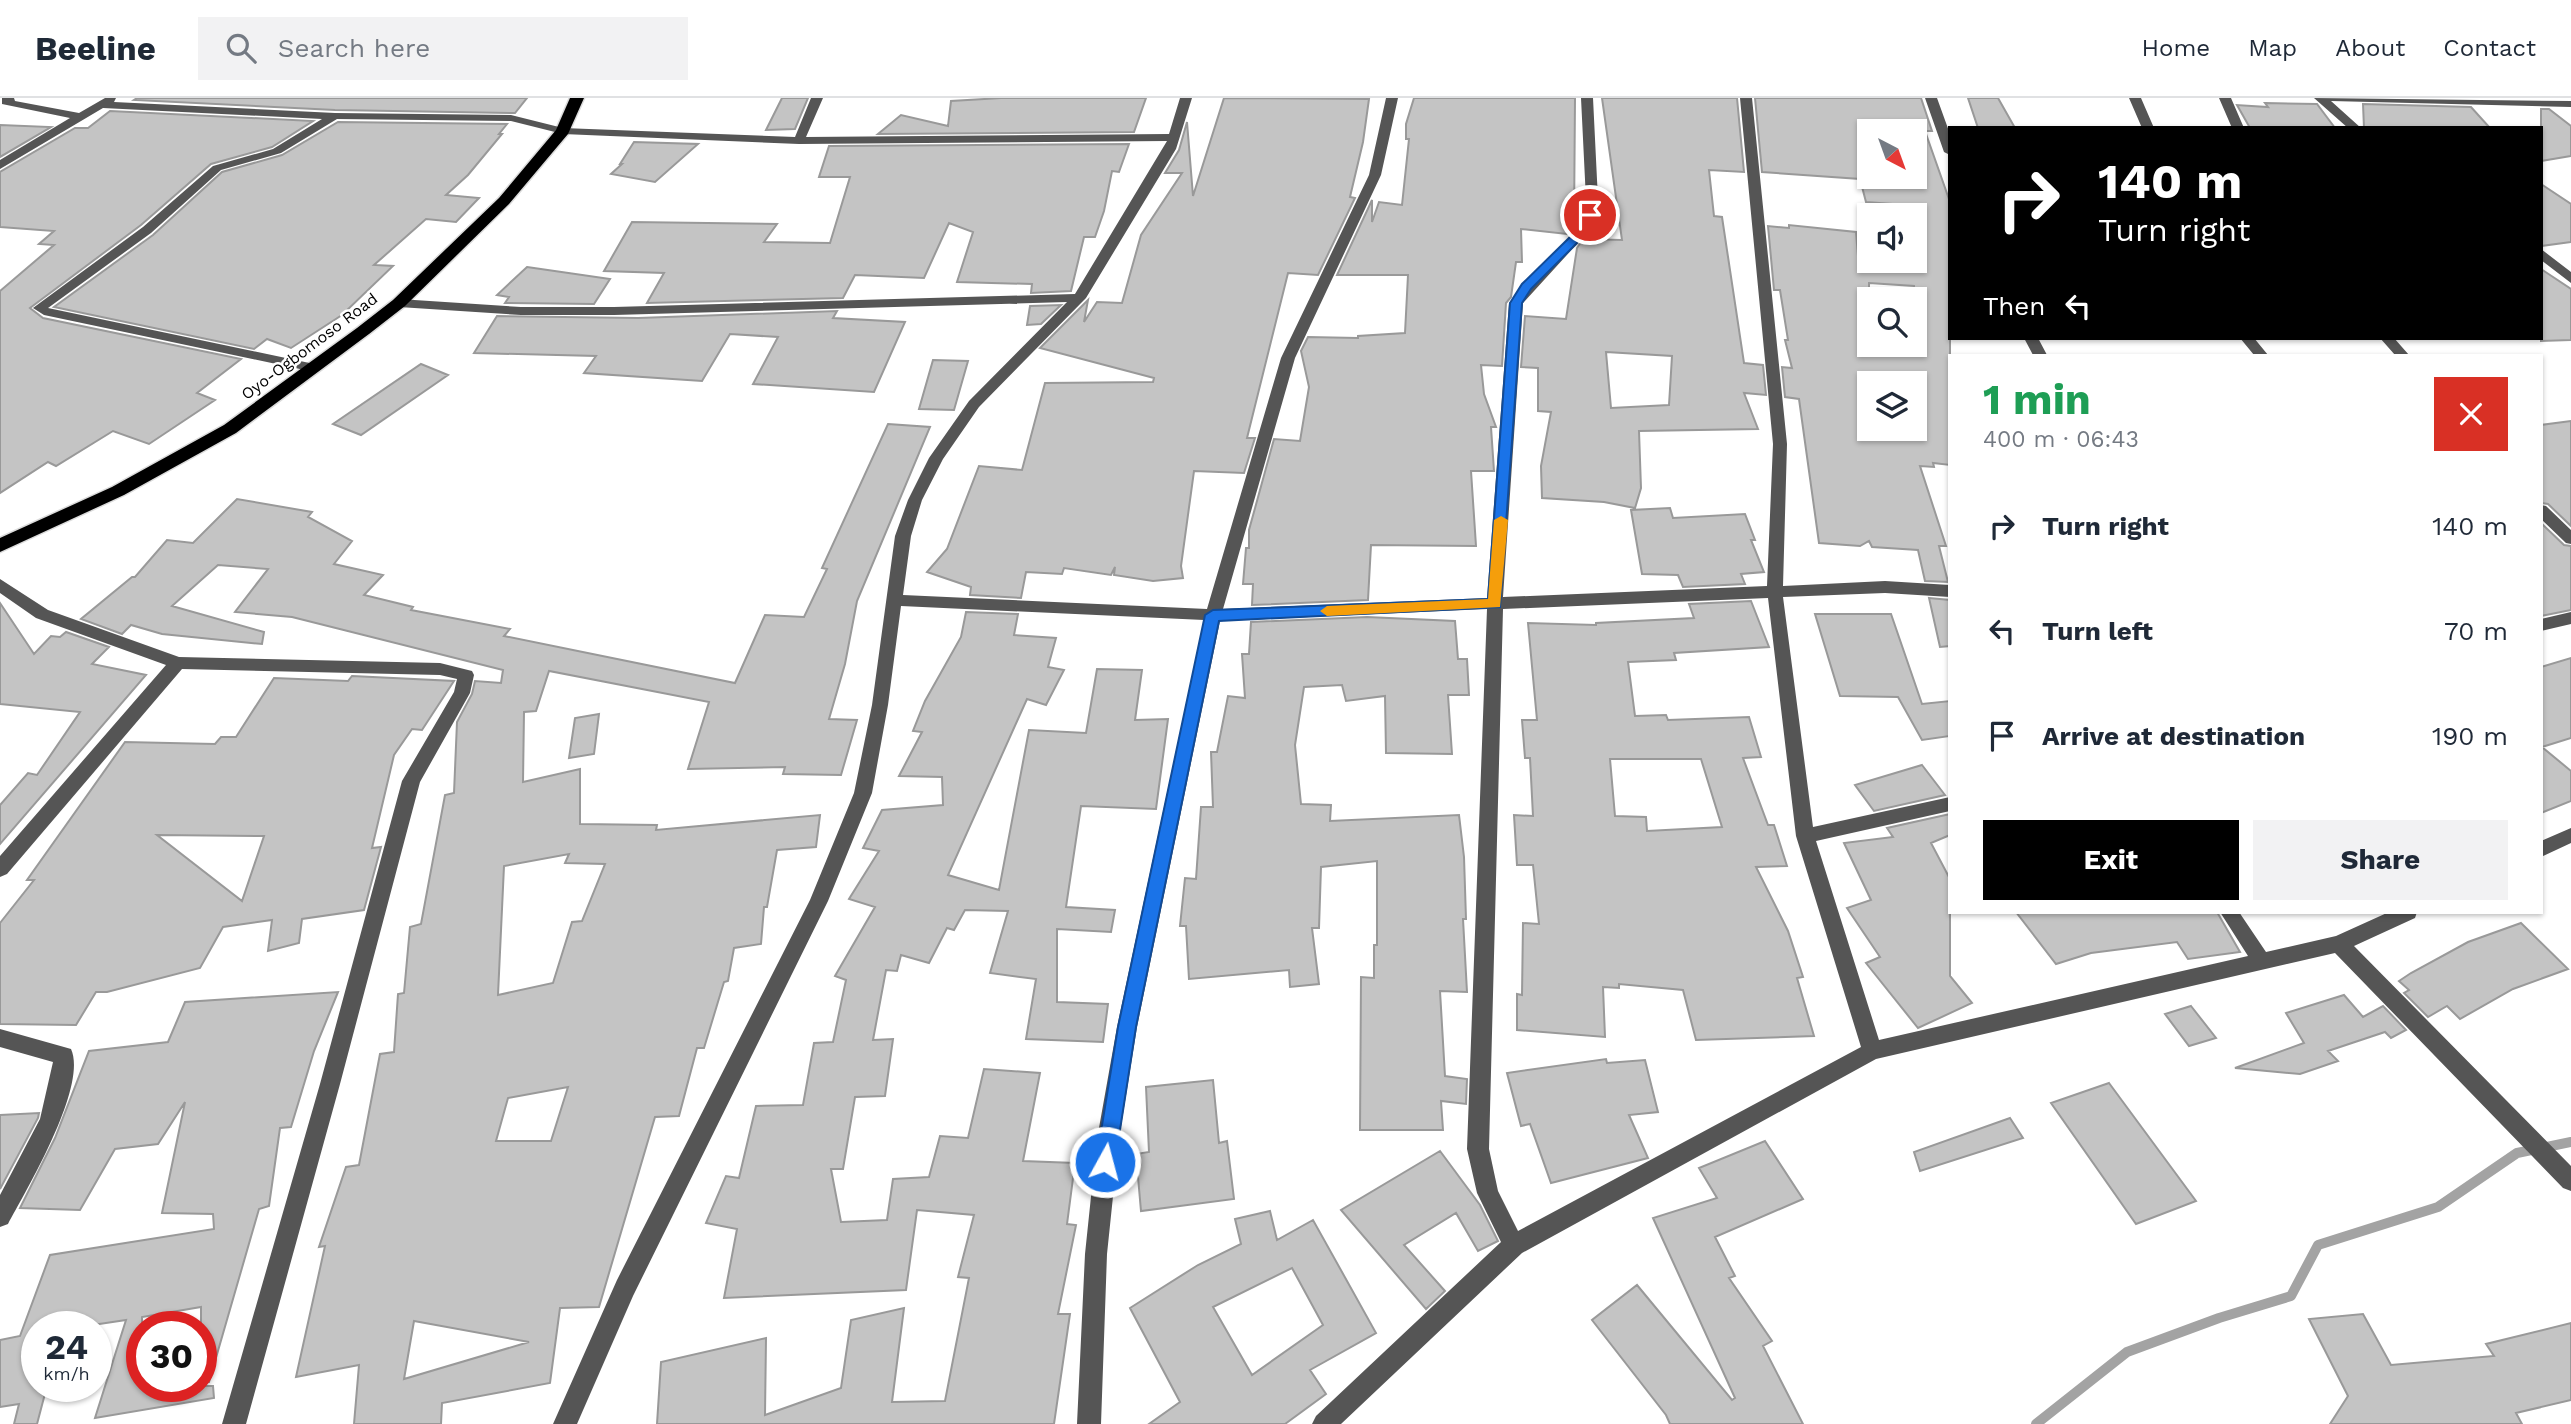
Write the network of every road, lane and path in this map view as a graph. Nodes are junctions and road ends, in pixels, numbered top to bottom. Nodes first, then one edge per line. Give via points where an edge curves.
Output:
1 (8, 98) edge
2 (113, 98) edge
3 (578, 98) edge
4 (817, 98) edge
5 (1186, 98) edge
6 (1392, 98) edge
7 (1587, 98) edge
8 (1746, 98) edge
9 (1931, 98) edge
10 (2134, 98) edge
11 (2225, 98) edge
12 (2320, 98) edge
13 (2329, 98) edge
14 (2390, 99) edge
15 (2558, 104) junction
16 (2571, 104) edge
17 (102, 105) junction
18 (2571, 114) edge
19 (335, 116) junction
20 (80, 117) junction
21 (2147, 126) edge
22 (2237, 126) edge
23 (2353, 126) edge
24 (563, 131) junction
25 (1175, 136) junction
26 (799, 141) junction
27 (1948, 146) edge
28 (0, 165) edge
29 (2543, 255) edge
30 (2571, 279) edge
31 (1079, 298) junction
32 (399, 303) junction
33 (2249, 340) edge
34 (2389, 340) edge
35 (2260, 354) edge
36 (2401, 354) edge
37 (314, 368) junction
38 (2543, 512) edge
39 (2571, 539) edge
40 (0, 546) edge
41 (0, 585) edge
42 (1948, 591) edge
43 (1775, 593) junction
44 (894, 600) junction
45 (1495, 604) junction
46 (1213, 615) junction
47 (2571, 618) edge
48 (2543, 625) edge
49 (178, 663) junction
50 (1948, 804) edge
51 (2571, 835) edge
52 (1805, 836) junction
53 (2543, 848) edge
54 (0, 869) edge
55 (2230, 914) edge
56 (2404, 914) edge
57 (2339, 944) junction
58 (2262, 962) junction
59 (0, 1038) edge
60 (1872, 1051) junction
61 (2571, 1181) edge
62 (0, 1216) edge
63 (1514, 1245) junction
64 (234, 1424) edge
65 (565, 1424) edge
66 (1089, 1424) edge
67 (1324, 1424) edge

1 - 20 street via 6,102 13,104
2 - 17 street
3 - 24 highway, Oyo-Ogbomoso Road
4 - 26 street
5 - 25 street
6 - 46 street via 1375,175 1288,358
7 - 45 street via 1590,215 1516,303
8 - 43 street via 1780,444
9 - 27 street
10 - 21 street
11 - 22 street
12 - 23 street
13 - 14 street
14 - 15 street
15 - 16 street
15 - 18 street
17 - 19 street
17 - 20 street
19 - 24 street via 511,118
19 - 37 street via 277,151 217,168 147,230 40,308
20 - 28 street
24 - 26 street
24 - 32 highway, Oyo-Ogbomoso Road via 505,201
25 - 26 street
25 - 31 street
29 - 30 street
31 - 32 street via 614,311
31 - 44 street via 974,404 936,458 902,536
32 - 37 highway, Oyo-Ogbomoso Road
33 - 35 street
34 - 36 street
37 - 40 highway, Oyo-Ogbomoso Road via 230,429 180,458
38 - 39 street
41 - 49 street via 43,614
42 - 43 street via 1885,587
43 - 45 street
43 - 52 street
44 - 46 street
44 - 65 street via 863,793 819,901 625,1288
45 - 46 street
45 - 63 street via 1478,1149 1488,1193
46 - 66 street via 1129,1014 1108,1139 1096,1254
47 - 48 street
49 - 54 street
49 - 64 street via 440,669 466,675 462,692 411,781
50 - 52 street
51 - 53 street
52 - 60 street
55 - 58 street
56 - 57 street
57 - 58 street
57 - 61 street
58 - 60 street
59 - 62 street via 64,1056 63,1077 48,1127
60 - 63 street
63 - 67 street

